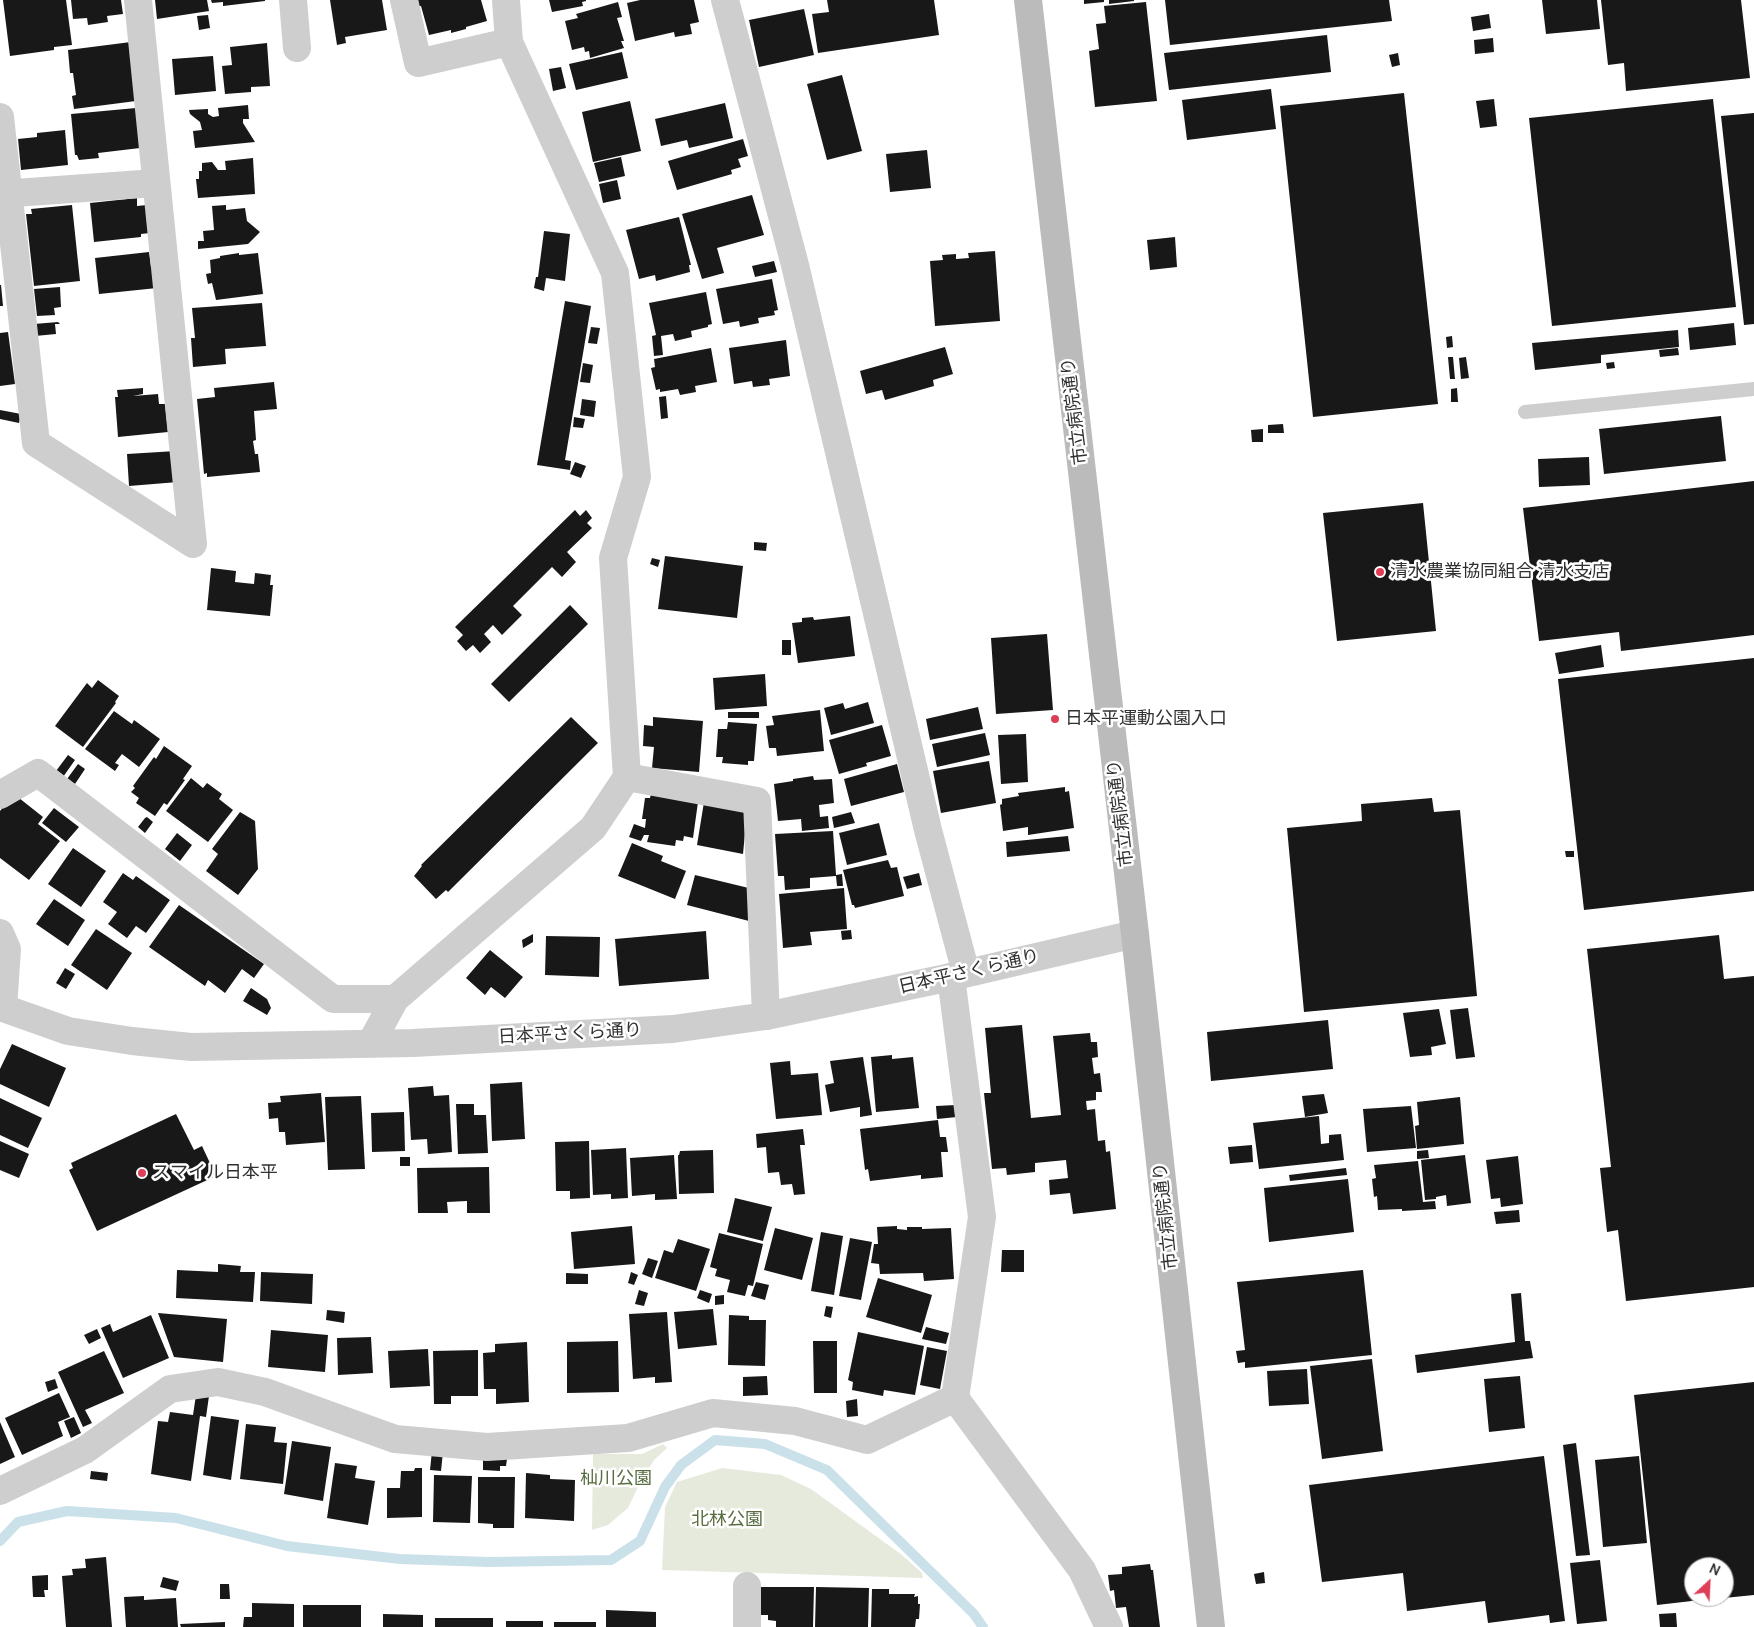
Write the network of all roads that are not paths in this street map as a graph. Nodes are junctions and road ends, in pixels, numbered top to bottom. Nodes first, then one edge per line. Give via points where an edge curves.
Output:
1 (138, 0) edge
2 (293, 0) edge
3 (404, 0) edge
4 (506, 0) edge
5 (725, 0) edge
6 (1028, 0) edge
7 (509, 42) junction
8 (298, 48) dead end
9 (0, 117) edge
10 (156, 183) junction
11 (4, 193) edge
12 (1754, 390) edge
13 (1525, 412) dead end
14 (627, 777) junction
15 (0, 794) edge
16 (0, 934) edge
17 (1135, 934) junction
18 (958, 975) junction
19 (396, 999) junction
20 (2, 1008) edge
21 (766, 1016) junction
22 (371, 1043) junction
23 (955, 1398) junction
24 (0, 1490) edge
25 (747, 1586) dead end
26 (747, 1627) edge
27 (1108, 1627) edge
28 (1211, 1627) edge

1 - 10 street
2 - 8 street
3 - 7 street via 418,63
4 - 7 street
5 - 18 street via 796,265 928,830
6 - 17 main road, 市立病院通り
7 - 14 street via 615,274 637,477 614,558
9 - 11 street
10 - 11 street
10 - 11 street via 193,544 36,443
12 - 13 lane
14 - 19 street via 593,828
14 - 21 street via 757,801
15 - 19 street via 38,773 333,999
16 - 20 street via 7,950
17 - 18 street, 日本平さくら通り
17 - 28 main road, 市立病院通り
18 - 21 street, 日本平さくら通り
18 - 23 street via 982,1217
19 - 22 street
20 - 22 street, 日本平さくら通り via 68,1031 182,1046
21 - 22 street, 日本平さくら通り via 673,1029
23 - 24 street via 866,1440 795,1421 713,1413 628,1438 487,1446 395,1439 265,1392 218,1382 170,1389 85,1450
23 - 27 street via 1082,1570
25 - 26 street

